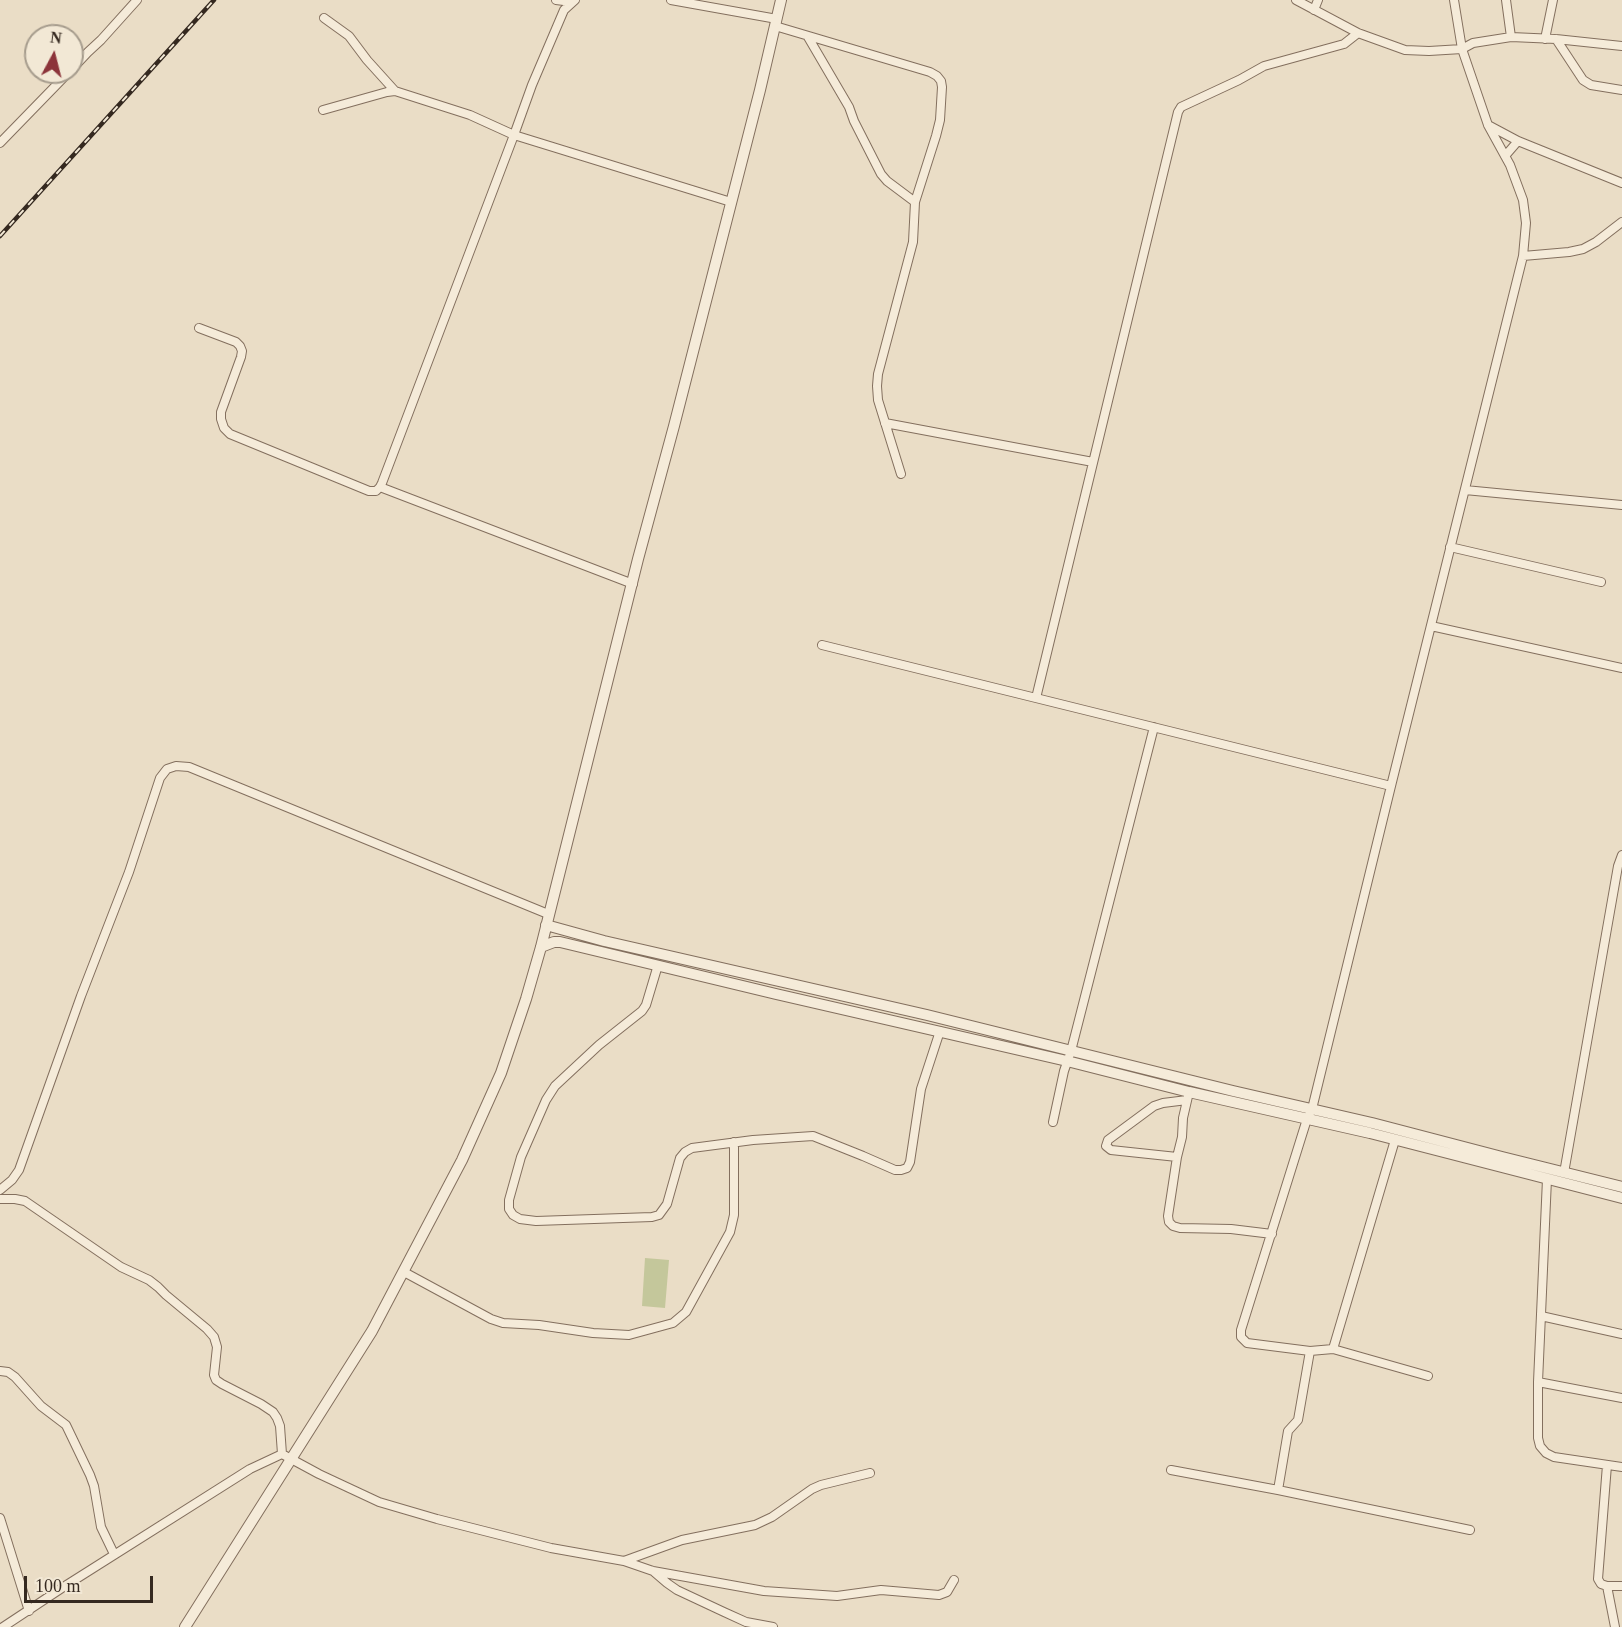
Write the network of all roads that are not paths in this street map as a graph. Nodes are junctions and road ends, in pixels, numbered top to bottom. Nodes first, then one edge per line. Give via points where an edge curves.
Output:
1 (137, 0) edge
2 (556, 0) edge
3 (672, 0) edge
4 (781, 0) edge
5 (1296, 0) edge
6 (1318, 0) edge
7 (1454, 0) edge
8 (1506, 0) edge
9 (1553, 0) edge
10 (573, 1) edge
11 (1314, 10) junction
12 (324, 18) dead end
13 (776, 23) junction
14 (1358, 33) junction
15 (808, 37) junction
16 (1511, 37) junction
17 (1545, 39) junction
18 (1556, 39) junction
19 (1622, 45) edge
20 (1462, 49) junction
21 (84, 56) edge
22 (57, 84) edge
23 (1622, 90) edge
24 (395, 91) junction
25 (323, 110) dead end
26 (1488, 125) junction
27 (514, 135) junction
28 (1518, 141) junction
29 (0, 143) edge
30 (1505, 156) junction
31 (1622, 183) edge
32 (731, 202) junction
33 (915, 202) junction
34 (1622, 222) edge
35 (1523, 256) junction
36 (200, 328) dead end
37 (885, 423) junction
38 (1093, 462) junction
39 (901, 474) dead end
40 (380, 487) junction
41 (1465, 490) junction
42 (1622, 505) edge
43 (1450, 547) junction
44 (1601, 582) dead end
45 (633, 584) junction
46 (1431, 626) junction
47 (822, 645) dead end
48 (1622, 668) edge
49 (1036, 698) junction
50 (1154, 727) junction
51 (1391, 786) junction
52 (1622, 855) edge
53 (547, 919) junction
54 (541, 947) junction
55 (658, 966) junction
56 (940, 1031) junction
57 (1069, 1056) junction
58 (1188, 1096) junction
59 (1310, 1114) junction
60 (1053, 1122) dead end
61 (1395, 1140) junction
62 (734, 1142) junction
63 (1177, 1157) junction
64 (1564, 1173) junction
65 (1547, 1179) junction
66 (1622, 1187) edge
67 (0, 1190) edge
68 (0, 1198) edge
69 (1622, 1198) edge
70 (1272, 1234) junction
71 (404, 1272) junction
72 (1541, 1316) junction
73 (1622, 1334) edge
74 (1333, 1349) junction
75 (1310, 1351) junction
76 (0, 1371) edge
77 (1428, 1376) dead end
78 (1538, 1382) junction
79 (1622, 1398) edge
80 (287, 1456) junction
81 (1607, 1465) junction
82 (1622, 1467) edge
83 (1171, 1470) dead end
84 (870, 1473) dead end
85 (1278, 1490) junction
86 (0, 1518) edge
87 (1470, 1530) dead end
88 (114, 1554) junction
89 (624, 1561) junction
90 (653, 1570) junction
91 (954, 1580) dead end
92 (1607, 1586) junction
93 (1622, 1586) edge
94 (29, 1611) junction
95 (3, 1627) edge
96 (184, 1627) edge
97 (772, 1627) edge
98 (1615, 1627) edge

1 - 21 street
2 - 10 street
3 - 13 street
4 - 13 street
5 - 11 street
6 - 11 street
7 - 20 street
8 - 16 street
9 - 17 street
10 - 27 street via 564,10
11 - 14 street
12 - 24 street via 344,31
13 - 15 street
13 - 32 street
14 - 20 street via 1404,50
14 - 38 street via 1344,44 1264,66 1181,106
15 - 33 street via 849,107 881,174
15 - 33 street via 930,72 941,81 940,120
16 - 17 street
16 - 20 street via 1473,43
17 - 18 street
18 - 19 street
18 - 23 street via 1583,80
20 - 26 street
22 - 29 street
24 - 25 street
24 - 27 street via 470,115
26 - 28 street
26 - 30 street
27 - 32 street
27 - 40 street
28 - 30 street
28 - 31 street
30 - 35 street via 1523,200
32 - 45 street
33 - 37 street via 913,242 878,374 878,400
34 - 35 street via 1583,249
35 - 41 street
36 - 40 street via 236,342 242,351 221,412 220,419 230,434 369,491
37 - 38 street
37 - 39 street
38 - 49 street
40 - 45 street
41 - 42 street
41 - 43 street
43 - 44 street
43 - 46 street
45 - 53 street
46 - 48 street
46 - 51 street
47 - 49 street
49 - 50 street
50 - 51 street
50 - 57 street
51 - 59 street
52 - 64 street
53 - 54 street
53 - 57 street via 604,941 927,1015
53 - 67 street via 189,767 167,769 160,778 19,1170
54 - 55 street via 560,942
54 - 71 street via 501,1072 462,1160
55 - 56 street
55 - 62 street via 642,1011 599,1045 550,1093 521,1157 509,1209 520,1219 536,1221 659,1215 667,1204 685,1152
56 - 57 street
56 - 62 street via 921,1089 907,1168 895,1170 813,1136
57 - 58 street
57 - 59 street
57 - 60 street
58 - 59 street
58 - 63 street
58 - 63 street via 1154,1106 1108,1140 1106,1146 1111,1150
59 - 61 street
59 - 64 street via 1372,1123
59 - 70 street
61 - 65 street
61 - 74 street
62 - 71 street via 734,1215 730,1232 686,1312 673,1323 628,1335 503,1323
63 - 70 street via 1168,1216 1173,1226
64 - 66 street
65 - 69 street
65 - 72 street
68 - 80 street via 25,1201 121,1267 149,1280 207,1329 218,1347 216,1380 273,1412
70 - 75 street via 1241,1337 1246,1343
71 - 80 street via 372,1331
72 - 73 street
72 - 78 street
74 - 75 street
74 - 77 street
75 - 85 street via 1298,1420 1288,1431
76 - 88 street via 15,1377 41,1406 66,1425 90,1475 101,1527
78 - 79 street
78 - 81 street via 1540,1446 1554,1457
80 - 88 street via 250,1469
80 - 89 street via 379,1502 551,1548
80 - 96 street
81 - 82 street
81 - 92 street via 1598,1579
83 - 85 street
84 - 89 street via 821,1485 755,1525 682,1540
85 - 87 street
86 - 94 street
88 - 94 street
89 - 90 street
90 - 91 street via 764,1591 837,1596 881,1590 939,1595 947,1592
90 - 97 street via 687,1595 746,1622
92 - 93 street
92 - 98 street
94 - 95 street

